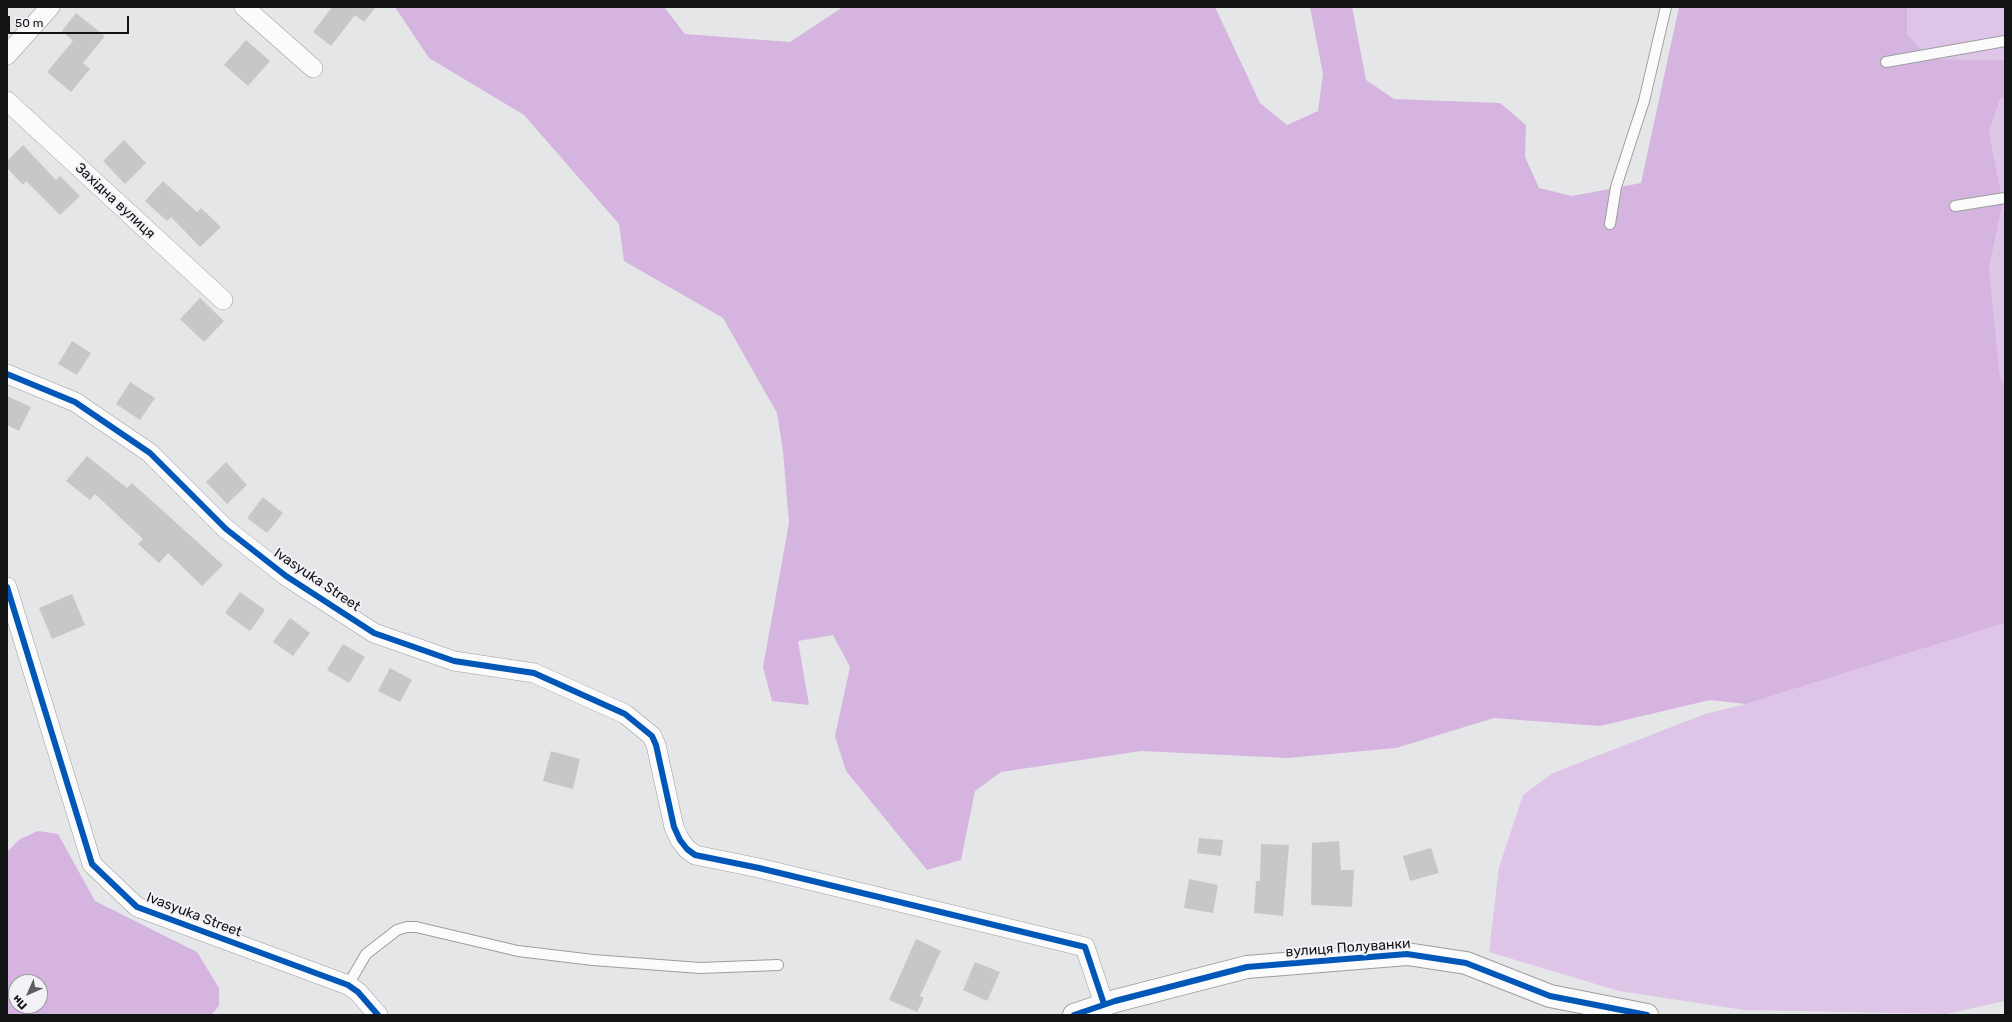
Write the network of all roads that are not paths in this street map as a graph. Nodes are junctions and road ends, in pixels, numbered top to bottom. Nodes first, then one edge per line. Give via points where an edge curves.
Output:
1 (50, 7) edge
2 (244, 7) edge
3 (1666, 7) edge
4 (2005, 41) edge
5 (7, 55) edge
6 (1886, 62) dead end
7 (313, 68) dead end
8 (7, 101) edge
9 (2005, 198) edge
10 (1954, 206) dead end
11 (1610, 224) dead end
12 (223, 300) dead end
13 (7, 374) edge
14 (7, 587) edge
15 (778, 965) dead end
16 (348, 985) junction
17 (1104, 1004) junction
18 (1598, 1010) edge
19 (378, 1015) edge
20 (1074, 1015) edge
21 (1647, 1015) edge

1 - 5 street
2 - 7 street
3 - 11 lane via 1644,101 1616,187
4 - 6 lane
8 - 12 street, Західна вулиця
9 - 10 lane
13 - 17 street, Ivasyuka Street via 74,402 150,453 226,529 286,576 374,633 454,661 534,673 625,714 652,736 674,827 687,850 695,855 1085,947
14 - 16 street, Ivasyuka Street via 92,864 137,907
15 - 16 lane via 700,968 601,960 518,950 416,927 406,927 397,930 366,954
16 - 19 street via 358,992
17 - 18 street, вулиця Полуванки via 1247,967 1407,954 1466,963 1550,996
17 - 20 street, вулиця Полуванки
18 - 21 street, вулиця Полуванки

